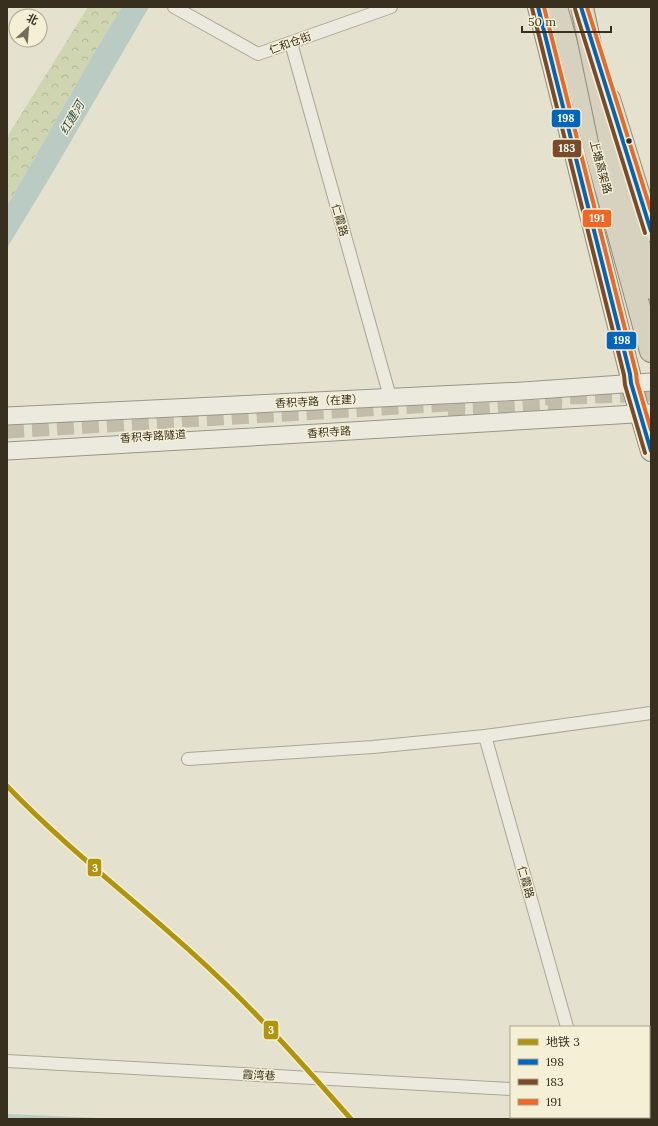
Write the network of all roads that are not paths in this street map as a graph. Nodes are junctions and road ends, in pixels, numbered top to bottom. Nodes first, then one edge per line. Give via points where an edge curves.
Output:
1 (391, 7) edge
2 (538, 7) edge
3 (548, 7) edge
4 (556, 7) edge
5 (572, 7) edge
6 (582, 7) edge
7 (176, 8) edge
8 (291, 42) junction
9 (584, 104) junction
10 (612, 150) junction
11 (651, 231) edge
12 (651, 288) edge
13 (651, 350) edge
14 (651, 382) edge
15 (631, 383) junction
16 (390, 397) junction
17 (219, 406) junction
18 (646, 413) edge
19 (7, 416) edge
20 (72, 420) dead end
21 (234, 438) junction
22 (73, 442) dead end
23 (7, 451) edge
24 (651, 451) edge
25 (651, 713) edge
26 (485, 736) junction
27 (188, 759) dead end
28 (567, 1026) edge
29 (7, 1061) edge
30 (510, 1089) edge

1 - 8 street, 仁和仓街
2 - 15 main road
3 - 9 highway
4 - 9 highway, 上塘高架路
5 - 10 highway, 上塘高架路, bridge
6 - 10 highway, bridge
6 - 11 main road
7 - 8 street, 仁和仓街 via 258,54
8 - 16 street, 仁霞路
9 - 13 highway, 上塘高架路
10 - 12 highway, 上塘高架路
14 - 15 main road
15 - 16 main road, 香积寺路（在建）
15 - 18 main road
16 - 17 main road, 香积寺路（在建）
17 - 19 main road, 香积寺路（在建）
17 - 20 main road, 香积寺路隧道 via 196,413
18 - 21 main road, 香积寺路
18 - 24 main road
21 - 22 main road, 香积寺路隧道 via 194,433
21 - 23 main road, 香积寺路
25 - 26 street
26 - 27 street via 373,747
26 - 28 street, 仁霞路
29 - 30 street, 霞湾巷

